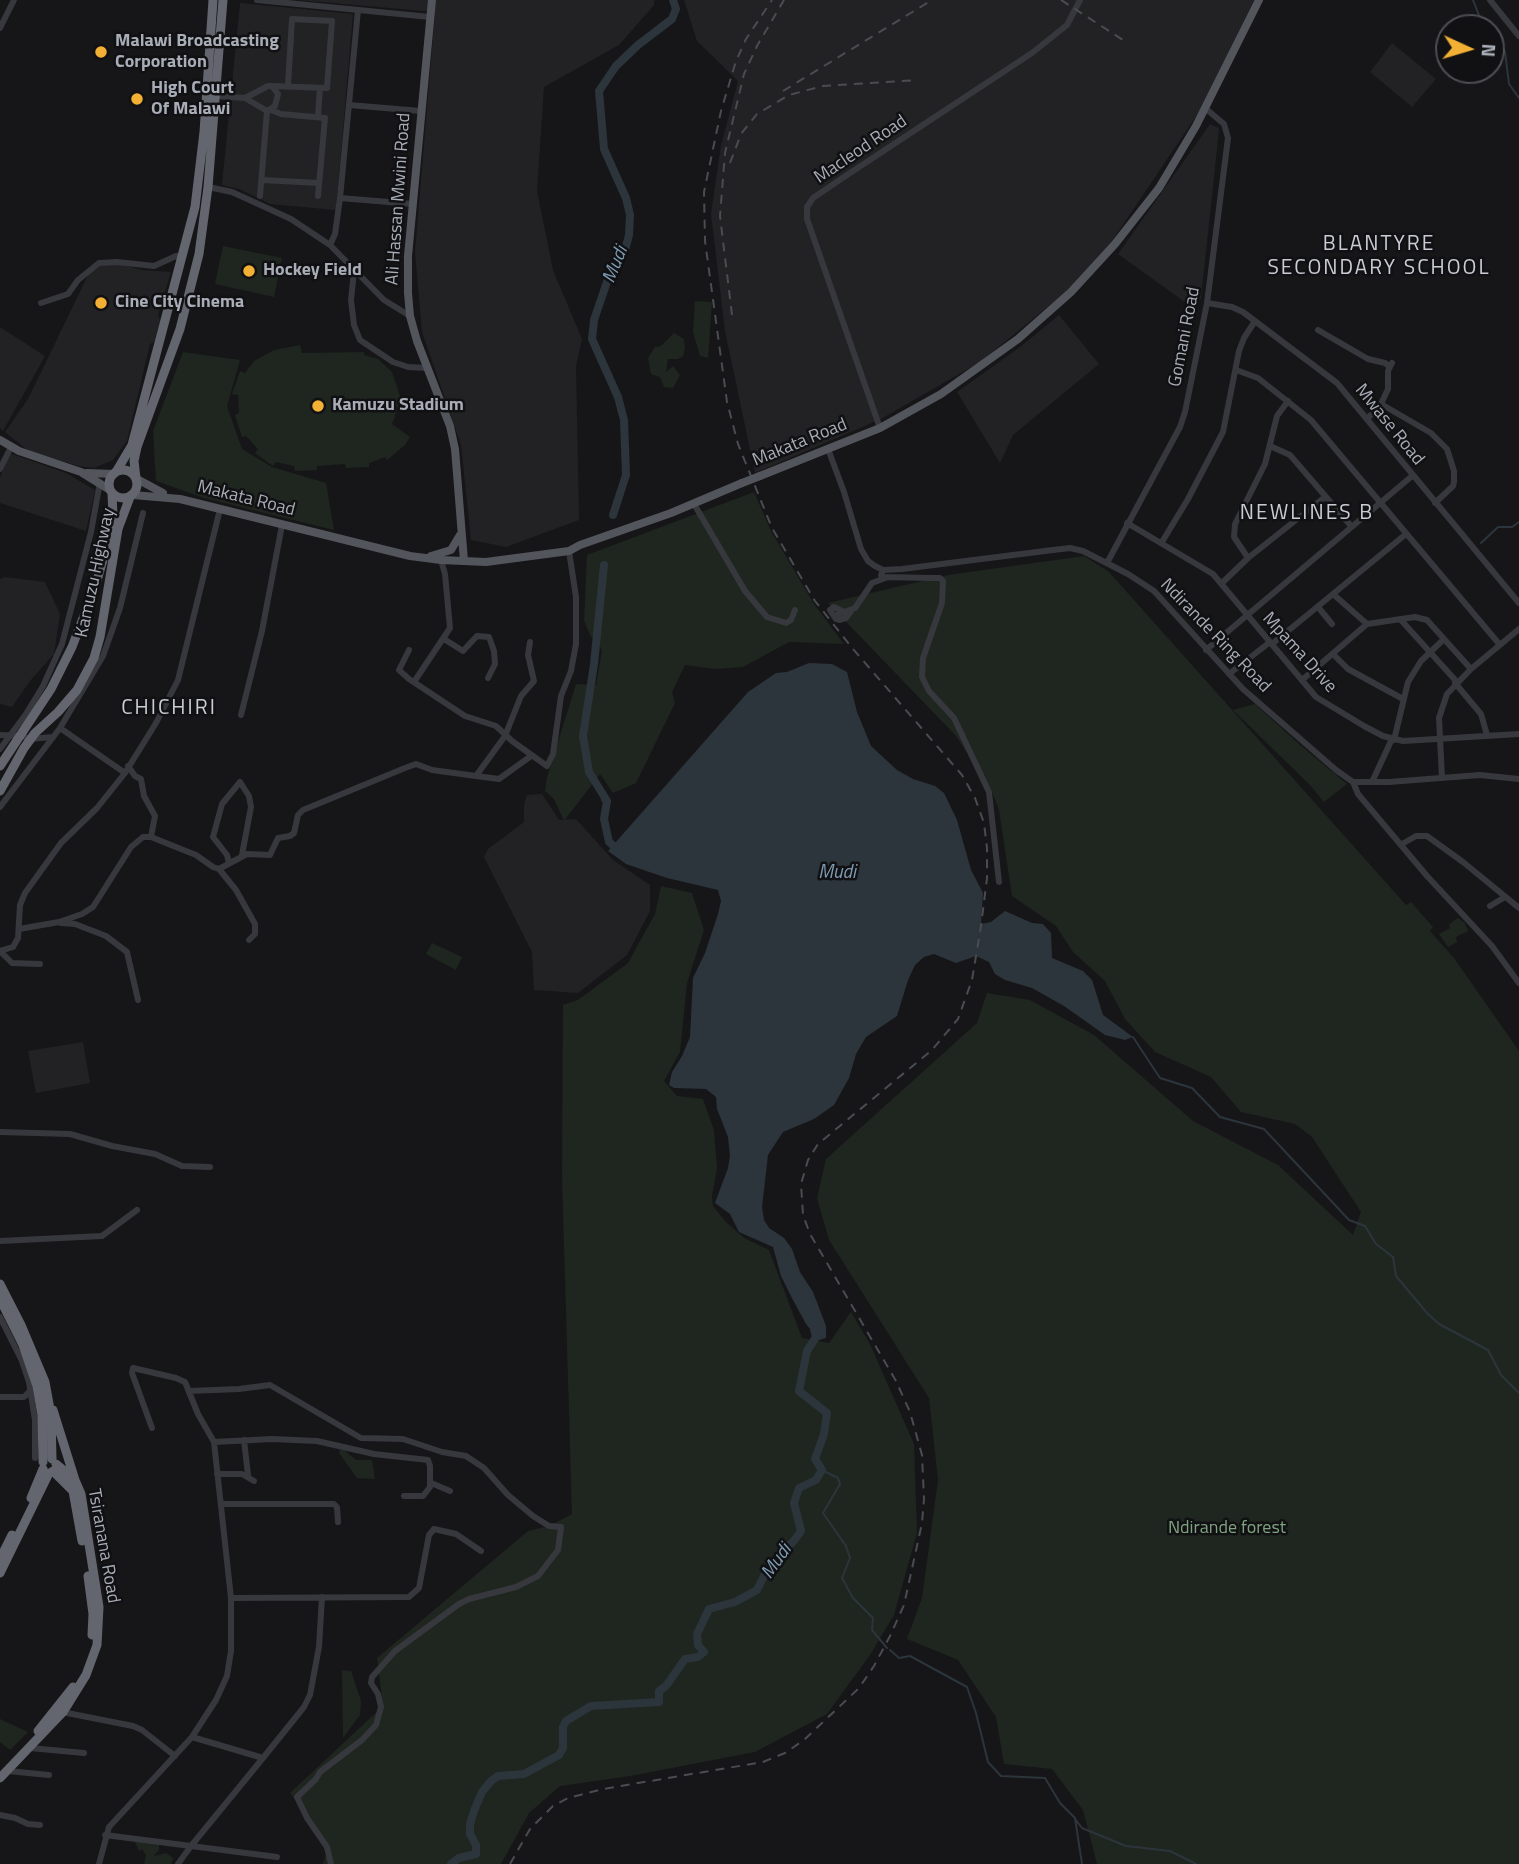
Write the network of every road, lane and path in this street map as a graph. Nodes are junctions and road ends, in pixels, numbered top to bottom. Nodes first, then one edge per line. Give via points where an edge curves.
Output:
1 (14, 0) edge
2 (213, 0) edge
3 (223, 0) edge
4 (257, 0) edge
5 (432, 0) edge
6 (1080, 0) edge
7 (1259, 0) edge
8 (1490, 0) edge
9 (358, 10) junction
10 (430, 17) junction
11 (0, 28) edge
12 (1519, 36) edge
13 (288, 85) junction
14 (272, 86) junction
15 (320, 88) junction
16 (215, 96) junction
17 (245, 98) junction
18 (349, 105) junction
19 (1205, 108) junction
20 (269, 110) junction
21 (421, 111) junction
22 (318, 116) junction
23 (261, 180) junction
24 (319, 183) junction
25 (208, 187) junction
26 (260, 196) dead end
27 (318, 196) dead end
28 (340, 198) junction
29 (413, 205) junction
30 (330, 245) junction
31 (182, 260) junction
32 (354, 271) junction
33 (195, 272) junction
34 (41, 303) dead end
35 (1207, 303) junction
36 (410, 316) junction
37 (1255, 321) junction
38 (1318, 330) dead end
39 (428, 368) junction
40 (1236, 370) junction
41 (1288, 401) junction
42 (1381, 404) junction
43 (1367, 418) junction
44 (880, 428) junction
45 (0, 440) edge
46 (1270, 446) junction
47 (11, 447) junction
48 (828, 449) junction
49 (0, 469) edge
50 (81, 472) junction
51 (115, 473) junction
52 (1412, 476) junction
53 (136, 479) junction
54 (100, 482) junction
55 (111, 492) junction
56 (132, 496) junction
57 (169, 496) junction
58 (1325, 497) junction
59 (1380, 502) junction
60 (1435, 503) junction
61 (694, 504) junction
62 (220, 509) junction
63 (143, 513) dead end
64 (1127, 523) junction
65 (282, 524) junction
66 (460, 526) junction
67 (1351, 526) junction
68 (1406, 534) junction
69 (463, 538) junction
70 (1162, 542) junction
71 (569, 551) junction
72 (425, 558) junction
73 (1248, 558) junction
74 (440, 560) junction
75 (464, 561) junction
76 (486, 562) junction
77 (1107, 563) junction
78 (934, 564) junction
79 (883, 569) junction
80 (888, 577) junction
81 (941, 579) junction
82 (1222, 583) junction
83 (1333, 594) junction
84 (1519, 603) edge
85 (1318, 607) junction
86 (796, 610) dead end
87 (852, 610) junction
88 (1247, 615) junction
89 (1400, 619) junction
90 (1332, 624) dead end
91 (1367, 624) junction
92 (1519, 629) edge
93 (444, 639) junction
94 (1444, 639) junction
95 (530, 642) dead end
96 (1271, 643) junction
97 (1500, 645) junction
98 (408, 650) dead end
99 (1206, 650) junction
100 (1431, 652) junction
101 (1334, 654) junction
102 (1471, 669) junction
103 (1229, 674) junction
104 (488, 678) dead end
105 (1302, 680) junction
106 (414, 682) junction
107 (1456, 682) junction
108 (1403, 699) junction
109 (241, 715) dead end
110 (60, 728) junction
111 (1519, 734) edge
112 (0, 735) edge
113 (1487, 735) junction
114 (505, 736) junction
115 (21, 737) junction
116 (52, 737) junction
117 (1393, 739) junction
118 (1439, 740) junction
119 (0, 749) edge
120 (531, 756) junction
121 (0, 766) edge
122 (126, 769) junction
123 (475, 776) junction
124 (1441, 778) junction
125 (1519, 779) edge
126 (1353, 782) junction
127 (1372, 782) junction
128 (0, 791) edge
129 (0, 807) edge
130 (151, 837) junction
131 (1402, 844) junction
132 (242, 855) junction
133 (229, 863) junction
134 (219, 869) junction
135 (999, 882) dead end
136 (1505, 897) junction
137 (1490, 906) dead end
138 (1519, 908) edge
139 (60, 922) junction
140 (19, 929) junction
141 (248, 940) dead end
142 (0, 951) edge
143 (40, 964) dead end
144 (1516, 974) edge
145 (1519, 983) edge
146 (138, 1000) dead end
147 (0, 1132) edge
148 (210, 1167) dead end
149 (136, 1210) dead end
150 (0, 1241) edge
151 (0, 1284) edge
152 (0, 1299) edge
153 (0, 1317) edge
154 (37, 1386) junction
155 (189, 1391) junction
156 (49, 1395) junction
157 (0, 1397) edge
158 (152, 1428) dead end
159 (244, 1440) junction
160 (214, 1442) junction
161 (47, 1465) junction
162 (217, 1474) junction
163 (247, 1475) junction
164 (75, 1480) junction
165 (254, 1481) dead end
166 (431, 1483) junction
167 (450, 1491) dead end
168 (404, 1496) dead end
169 (221, 1504) junction
170 (338, 1522) dead end
171 (481, 1551) dead end
172 (0, 1559) edge
173 (0, 1573) edge
174 (322, 1597) junction
175 (231, 1598) junction
176 (60, 1710) junction
177 (192, 1737) junction
178 (30, 1748) junction
179 (83, 1754) dead end
180 (175, 1756) junction
181 (263, 1758) junction
182 (3, 1773) edge
183 (48, 1775) dead end
184 (0, 1815) edge
185 (40, 1825) dead end
186 (105, 1835) junction
187 (191, 1846) junction
188 (277, 1857) dead end
189 (99, 1864) edge
190 (178, 1864) edge
191 (331, 1864) edge

1 - 11 street
2 - 31 highway via 202,158
3 - 16 highway
4 - 9 street
5 - 10 main road, Ali Hassan Mwini Road
6 - 44 street, Macleod Road via 1067,25 1031,53 813,198 807,207 807,219
7 - 19 main road, Makata Road
8 - 12 street
9 - 10 street
9 - 18 street
10 - 21 main road, Ali Hassan Mwini Road
13 - 14 street
13 - 15 street
13 - 15 street via 292,19 332,21 328,85
14 - 17 street
14 - 20 street via 278,103
15 - 22 street
16 - 17 street
16 - 25 highway
17 - 20 street
18 - 21 street
18 - 28 street
19 - 35 street, Gomani Road via 1224,124 1228,138
19 - 44 main road, Makata Road via 1159,188 1070,292 984,365
20 - 22 street
20 - 23 street
21 - 29 main road, Ali Hassan Mwini Road
22 - 24 street via 326,120
23 - 24 street
23 - 26 street
24 - 27 street
25 - 30 street via 232,192 291,219
25 - 33 highway
28 - 29 street
28 - 30 street
29 - 36 main road, Ali Hassan Mwini Road via 408,256
30 - 32 street
31 - 33 highway
31 - 34 street via 176,256 154,266 99,263 78,279 68,294
31 - 51 highway via 132,445
32 - 36 street via 384,300
32 - 39 street via 351,300 360,340 393,362
33 - 53 highway via 180,329 137,447
35 - 37 street, Mwase Road via 1233,307
35 - 64 street, Gomani Road via 1183,420
36 - 39 main road, Ali Hassan Mwini Road
37 - 40 street via 1244,338
37 - 43 street, Mwase Road via 1337,383
38 - 42 street via 1368,359 1390,365
39 - 66 main road, Ali Hassan Mwini Road via 455,449
40 - 41 street via 1258,378
40 - 70 street via 1223,432
41 - 46 street via 1277,416
41 - 59 street via 1311,419
42 - 43 street
42 - 60 street via 1431,433 1447,449 1454,482
43 - 52 street, Mwase Road
44 - 48 main road, Makata Road
45 - 47 main road
46 - 58 street via 1290,455
46 - 73 street via 1235,524 1234,537
47 - 49 street
47 - 50 main road
48 - 61 main road, Makata Road, bridge
48 - 79 street via 861,549 871,564
50 - 51 main road
50 - 54 main road
51 - 53 highway via 125,470
51 - 55 highway
52 - 59 street
52 - 60 street, Mwase Road
53 - 56 highway
53 - 57 main road, Makata Road
54 - 55 main road
54 - 115 street via 62,644
55 - 56 highway via 120,498
55 - 115 highway, Kamuzu Highway via 113,524 84,618 51,689
56 - 57 main road, Makata Road
56 - 115 highway, Kamuzu Highway via 118,529 94,658 69,701
57 - 62 main road, Makata Road
58 - 67 street
58 - 73 street
59 - 67 street
59 - 68 street
60 - 84 street, Mwase Road
61 - 71 main road, Makata Road
61 - 86 street via 745,591 768,617 789,622
62 - 65 main road, Makata Road
62 - 122 street via 178,680
63 - 110 street via 111,638
64 - 70 street, Mpama Drive
64 - 77 street, Gomani Road
65 - 72 main road, Makata Road
65 - 109 street
66 - 69 main road, Ali Hassan Mwini Road
66 - 72 main road via 452,550
67 - 88 street
68 - 83 street
68 - 97 street
69 - 75 main road, Ali Hassan Mwini Road
69 - 76 main road via 474,557
70 - 82 street, Mpama Drive via 1205,567
71 - 76 main road, Makata Road
71 - 120 street via 576,597 574,660 564,687 553,754 547,766
72 - 74 main road, Makata Road
73 - 82 street
74 - 75 main road, Makata Road
74 - 93 street via 451,617
75 - 76 main road, Makata Road
77 - 78 street, Ndirande Ring Road via 1070,548
77 - 99 street, Ndirande Ring Road via 1154,591
78 - 79 street, Ndirande Ring Road
78 - 81 street
79 - 80 street via 881,575
80 - 81 street
80 - 87 street via 872,583
81 - 135 street via 942,603 923,658 922,677 954,718 989,792
82 - 88 street, Mpama Drive
83 - 85 street
83 - 91 street
85 - 90 street
85 - 96 street
87 - 87 street via 842,620 830,611 831,608
88 - 96 street, Mpama Drive
88 - 99 street
89 - 91 street
89 - 94 street via 1424,619
89 - 100 street
91 - 101 street
92 - 97 street
93 - 104 street via 463,651 477,636 489,637 495,664
93 - 106 street
94 - 100 street
94 - 102 street
95 - 114 street via 534,681 521,696
96 - 103 street
96 - 105 street, Mpama Drive
97 - 102 street
98 - 106 street via 399,670
99 - 103 street, Ndirande Ring Road
100 - 107 street
100 - 108 street via 1415,669
101 - 105 street
101 - 108 street via 1355,673
102 - 107 street
103 - 126 street, Ndirande Ring Road
105 - 117 street, Mpama Drive via 1325,705
106 - 114 street via 465,716 491,723
107 - 113 street via 1484,718
107 - 118 street via 1441,709
108 - 117 street
110 - 116 street
110 - 122 street
111 - 113 street, Mpama Drive
112 - 115 street
113 - 118 street, Mpama Drive
114 - 120 street
114 - 123 street
115 - 116 street
115 - 119 street
115 - 121 highway, Kamuzu Highway
115 - 128 highway, Kamuzu Highway
116 - 129 street
117 - 118 street, Mpama Drive
117 - 127 street
118 - 124 street
120 - 123 street via 499,779
122 - 130 street via 141,779 155,816
122 - 140 street via 97,808 61,843 25,893
123 - 132 street via 416,764 303,810 293,833 278,838 268,856
124 - 125 street via 1496,775
124 - 127 street
126 - 127 street
126 - 131 street, Ndirande Ring Road via 1358,794
130 - 134 street
130 - 139 street via 140,838 131,847 93,907
131 - 136 street via 1427,836
131 - 144 street, Ndirande Ring Road
132 - 133 street
132 - 133 street via 251,807 240,782 222,804 214,829 213,837
133 - 134 street
134 - 141 street via 255,924 255,934
136 - 137 street
136 - 138 street
139 - 140 street
139 - 146 street via 106,936 127,952
140 - 142 street via 13,947
142 - 143 street via 12,963
144 - 145 street, Ndirande Ring Road
147 - 148 street via 69,1134 155,1154 182,1166
149 - 150 street via 102,1236
151 - 154 highway via 22,1325
152 - 154 highway
153 - 154 street
154 - 156 highway
154 - 157 street via 24,1397
154 - 161 highway
155 - 158 street via 179,1378 133,1368
155 - 160 street
155 - 191 street via 270,1385 361,1438 403,1439 466,1456 533,1516 561,1527 558,1550 538,1576 459,1604 395,1651 372,1677 381,1707 376,1725 298,1797 327,1847
156 - 161 highway
156 - 164 highway
159 - 160 street
159 - 163 street
159 - 166 street via 317,1441 425,1459
160 - 162 street
161 - 164 highway, Tsiranana Road
161 - 172 highway
161 - 173 highway
161 - 176 highway, Tsiranana Road via 69,1486 75,1501 93,1614 86,1662
162 - 163 street
162 - 169 street
163 - 165 street
164 - 176 highway, Tsiranana Road via 100,1624 92,1661
166 - 167 street
166 - 168 street via 423,1496
169 - 170 street via 334,1504
169 - 175 street
171 - 174 street via 456,1534 434,1530 429,1535 419,1588 412,1596
174 - 175 street
174 - 181 street via 320,1647 310,1695
175 - 177 street via 226,1676
176 - 178 highway, Tsiranana Road
176 - 180 street via 133,1726
176 - 182 highway, Tsiranana Road
177 - 180 street
177 - 181 street
178 - 179 street
178 - 182 highway, Tsiranana Road
180 - 186 street
181 - 187 street
182 - 183 street
184 - 185 street
186 - 187 street
186 - 189 street
187 - 188 street
187 - 190 street

